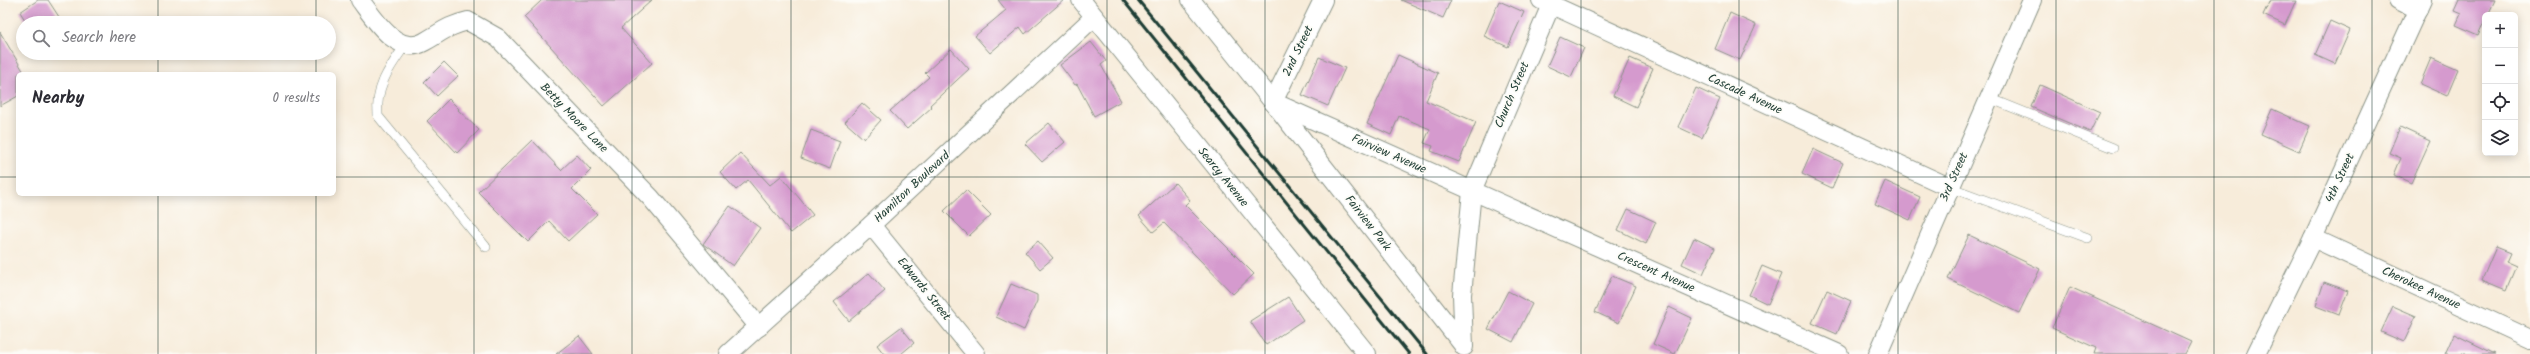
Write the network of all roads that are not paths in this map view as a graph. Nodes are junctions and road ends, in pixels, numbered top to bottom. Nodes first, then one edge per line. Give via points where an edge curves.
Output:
1 (360, 0) edge
2 (1081, 0) edge
3 (1191, 0) edge
4 (1323, 0) edge
5 (2032, 0) edge
6 (2398, 0) edge
7 (1548, 2) edge
8 (2420, 5) edge
9 (1094, 17) junction
10 (406, 44) junction
11 (1989, 98) junction
12 (1273, 102) junction
13 (2113, 148) dead end
14 (1949, 187) junction
15 (1472, 191) junction
16 (872, 225) junction
17 (2088, 238) dead end
18 (2313, 238) junction
19 (486, 247) dead end
20 (759, 327) junction
21 (2530, 339) edge
22 (1466, 350) edge
23 (728, 354) edge
24 (976, 354) edge
25 (1367, 354) edge
26 (1839, 354) edge
27 (1878, 354) edge
28 (2256, 354) edge

1 - 10 street via 391,38
2 - 9 street, Searcy Avenue
3 - 12 street, Fairview Avenue
4 - 12 street, 2nd Street
5 - 11 street, 3rd Street
6 - 8 street
7 - 14 street, Cascade Avenue
7 - 15 street, Church Street
8 - 18 street, 4th Street
9 - 16 street, Hamilton Boulevard
9 - 25 street, Searcy Avenue
10 - 19 lane via 384,75 378,92 378,116
10 - 20 street, Betty Moore Lane via 422,43 449,25 468,21 498,38 651,198
11 - 13 lane
11 - 14 street, 3rd Street
12 - 15 street, Fairview Avenue
12 - 22 street, Fairview Park
14 - 17 lane
14 - 27 street, 3rd Street
15 - 22 street via 1462,295
15 - 26 street, Crescent Avenue
16 - 20 street, Hamilton Boulevard
16 - 24 street, Edwards Street
18 - 21 street, Cherokee Avenue
18 - 28 street, 4th Street
20 - 23 street, Hamilton Boulevard

